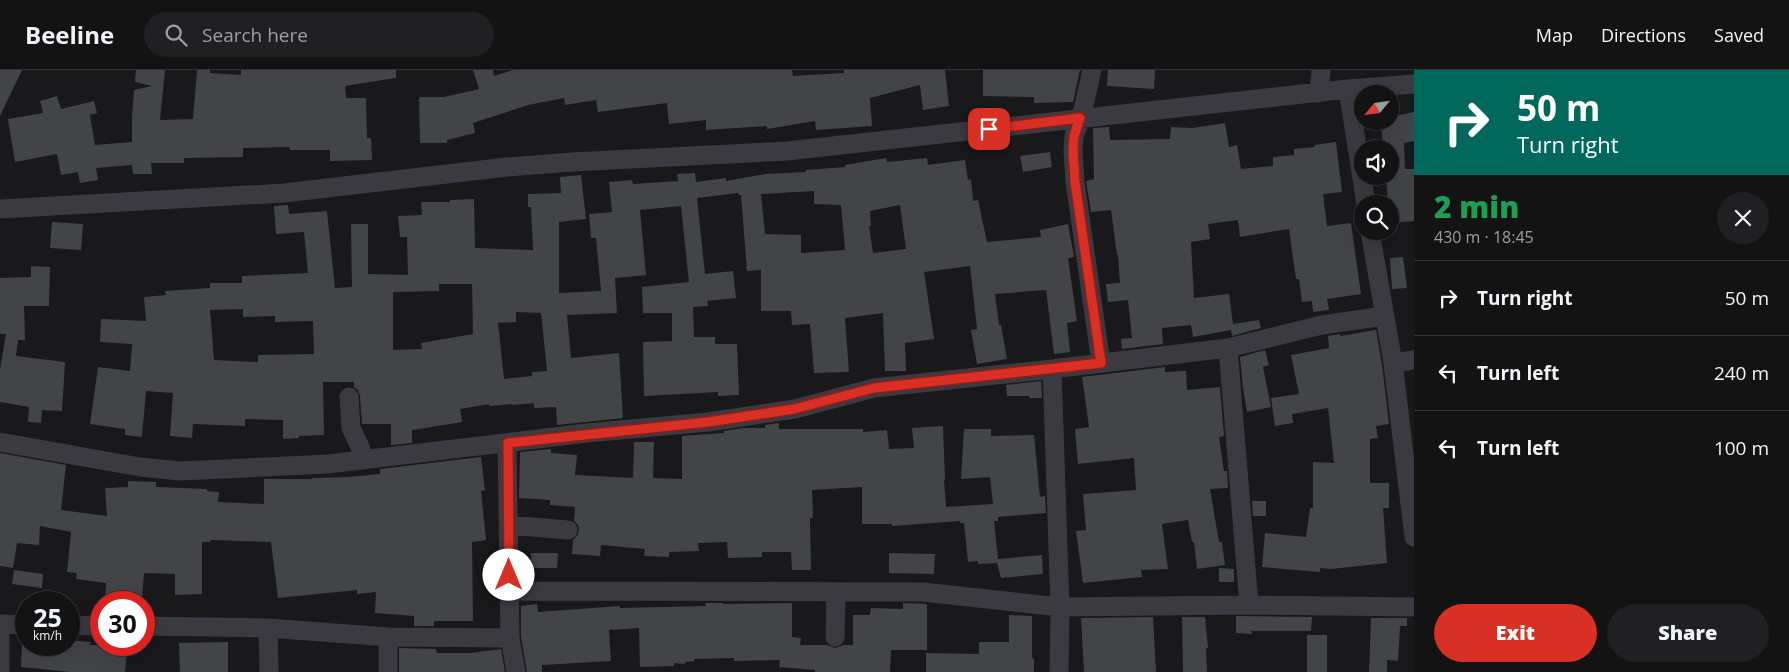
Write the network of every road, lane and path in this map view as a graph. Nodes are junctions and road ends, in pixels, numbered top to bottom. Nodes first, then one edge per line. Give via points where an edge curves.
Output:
1 (1092, 70) edge
2 (1321, 70) edge
3 (1414, 84) edge
4 (1348, 89) junction
5 (1319, 93) junction
6 (1080, 118) junction
7 (1365, 195) edge
8 (0, 209) edge
9 (1371, 240) edge
10 (1384, 316) junction
11 (1228, 348) junction
12 (1414, 360) edge
13 (1101, 363) junction
14 (1393, 363) junction
15 (1052, 369) junction
16 (349, 397) dead end
17 (0, 442) edge
18 (508, 443) junction
19 (361, 460) junction
20 (509, 525) junction
21 (568, 530) dead end
22 (1414, 537) edge
23 (509, 591) junction
24 (836, 592) junction
25 (1249, 605) junction
26 (1060, 607) junction
27 (1414, 607) edge
28 (0, 624) edge
29 (15, 625) edge
30 (155, 626) edge
31 (268, 628) junction
32 (388, 637) junction
33 (835, 637) dead end
34 (510, 638) junction
35 (0, 672) edge
36 (270, 672) edge
37 (388, 672) edge
38 (516, 672) edge
39 (1059, 672) edge

1 - 6 street
2 - 5 street
3 - 4 street
4 - 5 street
4 - 7 street
5 - 6 street
6 - 8 street via 786,151 497,168 284,193
6 - 13 street via 1074,136 1075,182
9 - 10 street
10 - 11 street via 1322,325
10 - 14 street
11 - 13 street
11 - 25 street
12 - 14 street
13 - 15 street
14 - 22 street
15 - 18 street via 874,388 794,409 708,422
15 - 26 street
16 - 19 street via 351,428 361,449
17 - 19 street via 140,468 180,470 301,466
18 - 19 street
18 - 20 street
20 - 21 street
20 - 23 street
23 - 24 street
23 - 34 street
24 - 26 street via 923,592
24 - 33 street
25 - 26 street
25 - 27 street
26 - 39 street
28 - 29 street
28 - 35 street
30 - 31 street
31 - 32 street
31 - 36 street
32 - 34 street
32 - 37 street
34 - 38 street

